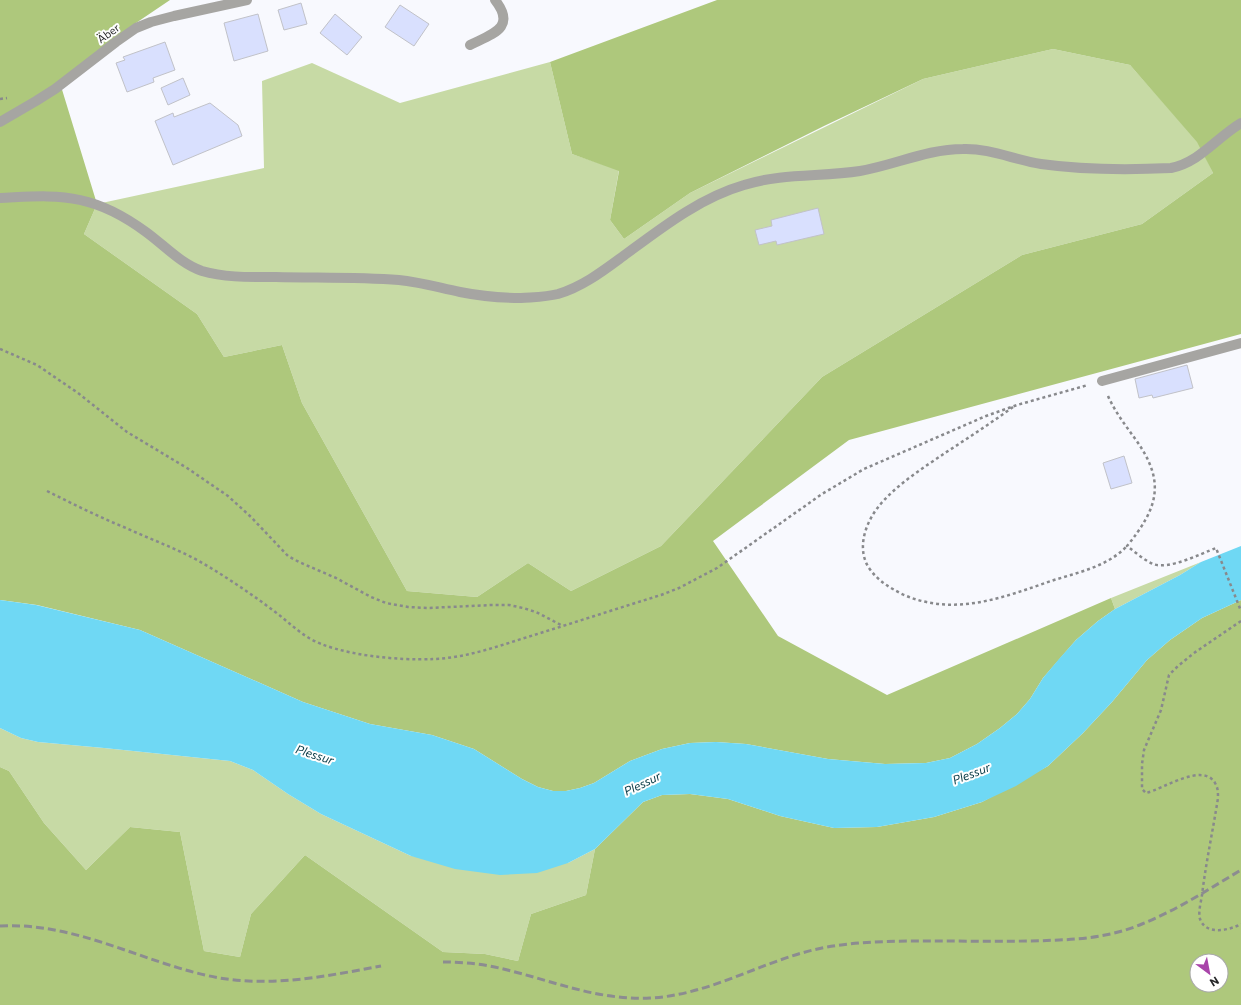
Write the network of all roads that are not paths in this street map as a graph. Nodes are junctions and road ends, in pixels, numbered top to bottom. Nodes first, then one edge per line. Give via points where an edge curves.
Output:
1 (247, 0) edge
2 (495, 0) edge
3 (470, 45) dead end
4 (0, 122) edge
5 (1241, 123) edge
6 (0, 198) edge
7 (1241, 343) edge
8 (1102, 381) road end

1 - 4 street, Äber via 174,16 136,28 55,89
2 - 3 street via 504,21 501,28
5 - 6 street via 1195,159 1183,166 1171,168 1082,169 1040,164 964,148 928,153 865,170 788,176 746,184 718,194 697,206 586,281 561,293 534,297 476,295 381,279 250,277 202,271 128,220 97,205 60,198
7 - 8 street

